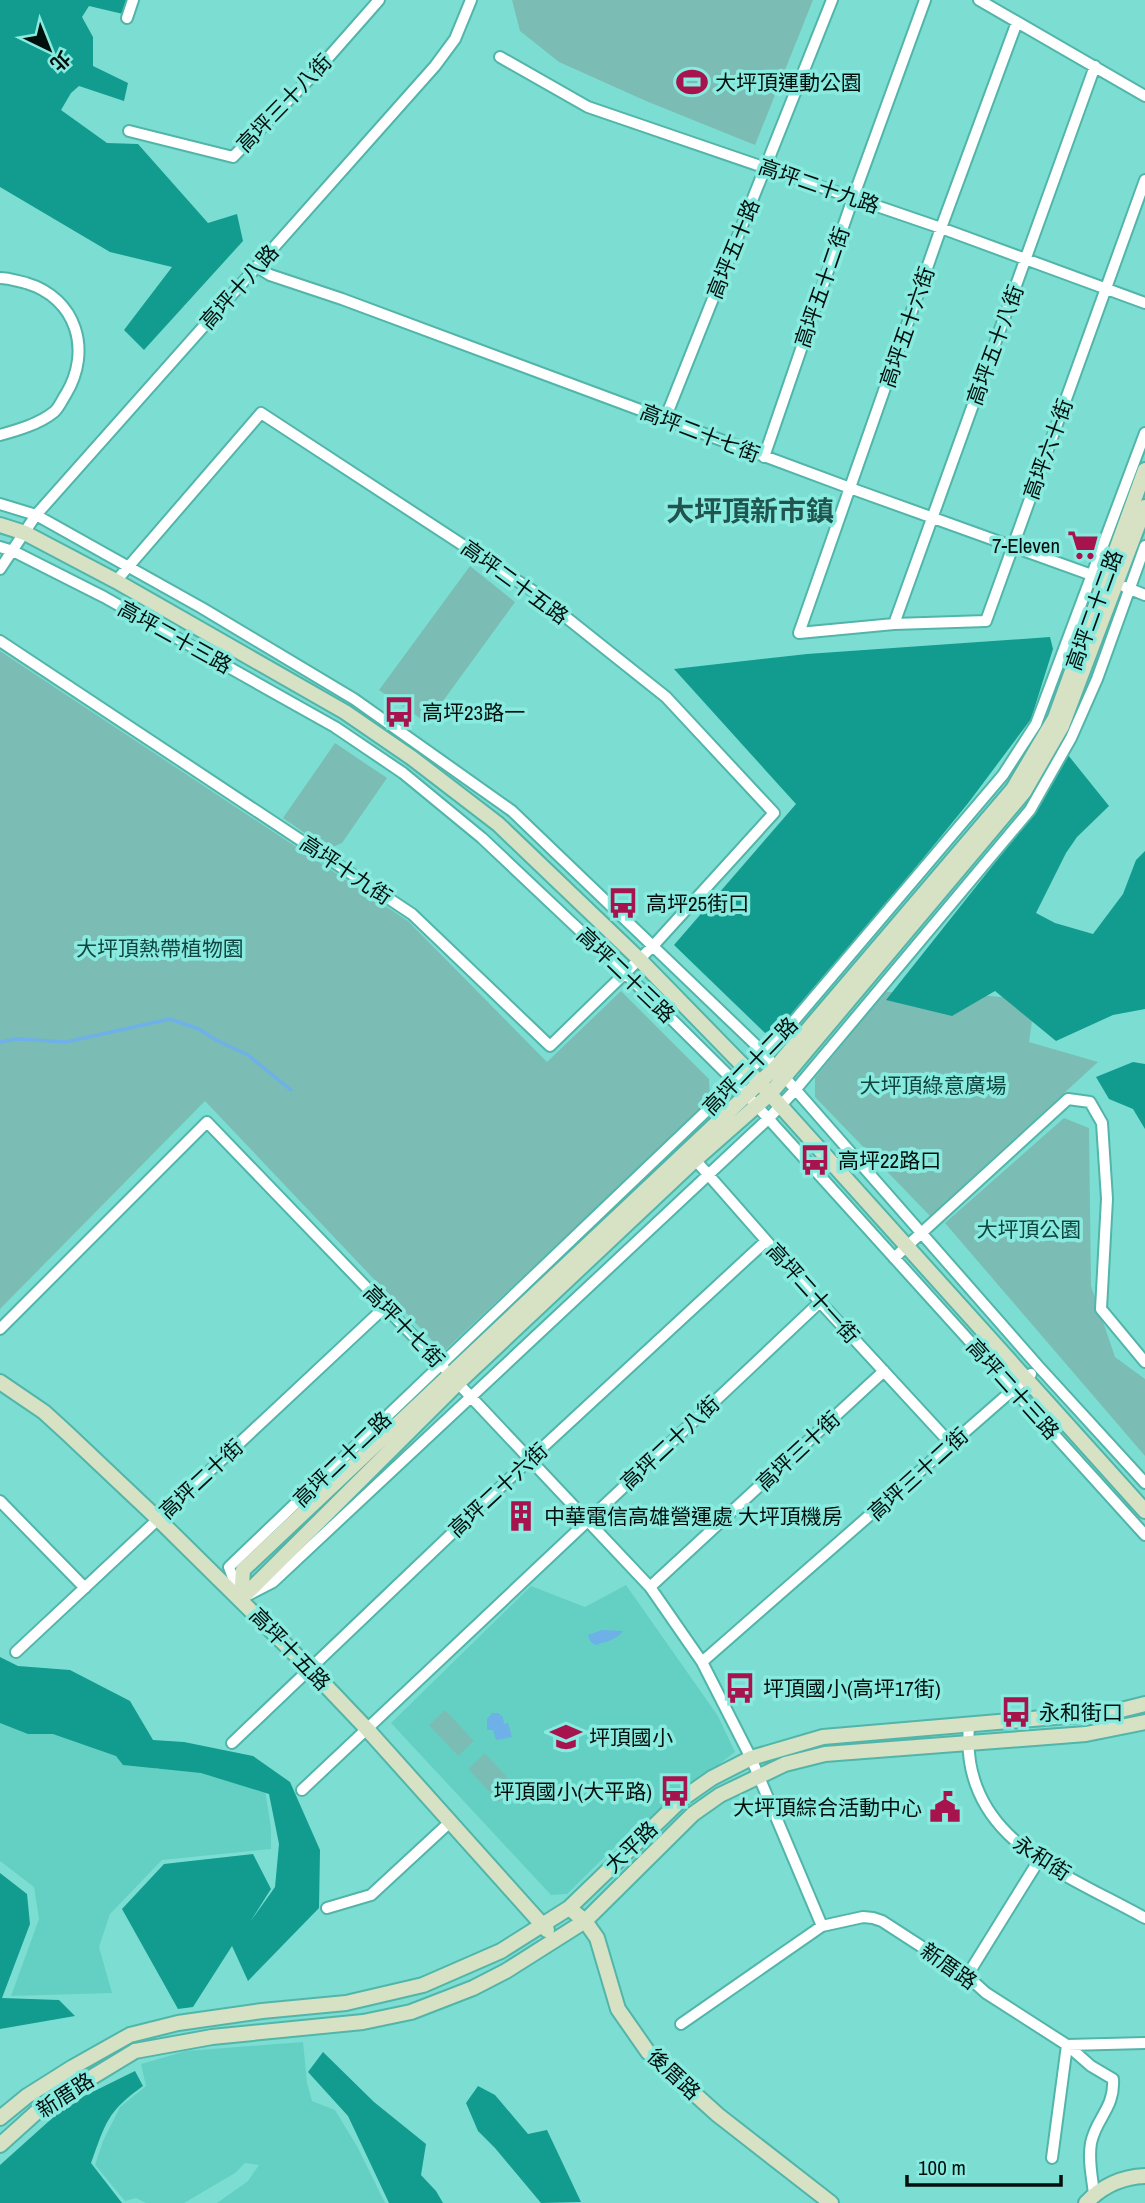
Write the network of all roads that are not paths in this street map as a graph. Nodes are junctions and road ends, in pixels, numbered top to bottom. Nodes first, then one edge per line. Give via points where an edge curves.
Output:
1 (133, 0) edge
2 (379, 0) edge
3 (471, 0) edge
4 (832, 0) edge
5 (925, 0) edge
6 (979, 0) edge
7 (127, 18) dead end
8 (1017, 22) junction
9 (499, 57) dead end
10 (1095, 66) junction
11 (1145, 96) edge
12 (129, 131) dead end
13 (765, 168) junction
14 (1145, 180) edge
15 (853, 198) junction
16 (941, 228) junction
17 (1026, 259) junction
18 (257, 267) junction
19 (0, 278) edge
20 (1106, 289) junction
21 (1145, 303) edge
22 (664, 419) junction
23 (1145, 433) edge
24 (0, 435) edge
25 (764, 457) junction
26 (1145, 470) edge
27 (850, 488) junction
28 (0, 504) edge
29 (1145, 507) edge
30 (36, 515) junction
31 (933, 518) junction
32 (0, 525) edge
33 (25, 533) junction
34 (1145, 546) edge
35 (0, 547) edge
36 (1013, 547) junction
37 (13, 551) junction
38 (129, 566) junction
39 (0, 569) edge
40 (117, 582) junction
41 (1111, 582) junction
42 (1145, 595) edge
43 (894, 624) junction
44 (799, 633) joint
45 (0, 641) edge
46 (653, 946) junction
47 (639, 959) junction
48 (625, 973) junction
49 (765, 1055) junction
50 (749, 1071) junction
51 (781, 1072) junction
52 (760, 1083) junction
53 (742, 1089) junction
54 (796, 1090) junction
55 (771, 1094) junction
56 (781, 1105) junction
57 (758, 1107) junction
58 (769, 1118) junction
59 (686, 1151) junction
60 (708, 1174) junction
61 (923, 1233) junction
62 (766, 1241) junction
63 (906, 1247) junction
64 (894, 1258) junction
65 (820, 1302) junction
66 (385, 1307) junction
67 (0, 1329) edge
68 (1145, 1363) edge
69 (1039, 1367) junction
70 (884, 1371) junction
71 (450, 1374) junction
72 (0, 1382) edge
73 (1020, 1384) junction
74 (472, 1397) junction
75 (951, 1444) junction
76 (530, 1459) junction
77 (1145, 1483) edge
78 (0, 1501) edge
79 (1145, 1511) edge
80 (158, 1518) junction
81 (588, 1520) junction
82 (1145, 1535) edge
83 (650, 1587) junction
84 (85, 1588) junction
85 (241, 1599) junction
86 (16, 1652) dead end
87 (702, 1662) junction
88 (309, 1668) junction
89 (1145, 1704) edge
90 (1145, 1722) edge
91 (969, 1727) junction
92 (367, 1729) junction
93 (232, 1743) dead end
94 (967, 1744) junction
95 (751, 1758) junction
96 (758, 1775) junction
97 (302, 1790) dead end
98 (450, 1822) junction
99 (1039, 1860) junction
100 (327, 1908) dead end
101 (569, 1908) junction
102 (1145, 1918) edge
103 (585, 1921) junction
104 (542, 1925) junction
105 (822, 1926) junction
106 (557, 1940) junction
107 (967, 1976) junction
108 (681, 2024) dead end
109 (130, 2035) joint
110 (1145, 2043) edge
111 (1067, 2045) junction
112 (135, 2051) joint
113 (0, 2118) edge
114 (0, 2145) edge
115 (1052, 2158) dead end
116 (1145, 2176) edge
117 (1090, 2198) edge
118 (831, 2203) edge

1 - 7 street
2 - 12 street, 高坪三十八街 via 233,157
3 - 18 street, 高坪十八路 via 455,39 435,66
4 - 13 street, 高坪五十路
5 - 15 street, 高坪五十二街
6 - 8 street
8 - 10 street
8 - 16 street, 高坪五十六街
9 - 13 street, 高坪二十九路 via 588,107
10 - 11 street
10 - 17 street, 高坪五十八街
13 - 15 street, 高坪二十九路
13 - 22 street, 高坪五十路
14 - 20 street, 高坪六十街
15 - 16 street, 高坪二十九路
15 - 25 street, 高坪五十二街
16 - 17 street, 高坪二十九路
16 - 27 street, 高坪五十六街
17 - 20 street, 高坪二十九路
17 - 31 street, 高坪五十八街
18 - 22 street, 高坪二十七街
18 - 30 street, 高坪十八路
19 - 24 street via 38,287 64,305 79,341 75,380 55,411
20 - 21 street, 高坪二十九路
20 - 36 street, 高坪六十街
22 - 25 street, 高坪二十七街
23 - 41 street, 高坪二十二路
25 - 27 street, 高坪二十七街
26 - 41 street, 高坪二十二路
27 - 31 street, 高坪二十七街
27 - 44 street, 高坪五十六街
28 - 30 street, 高坪二十三路
29 - 41 street, 高坪二十二路
30 - 33 street, 高坪十八路
30 - 38 street, 高坪二十三路
31 - 36 street, 高坪二十七街
31 - 43 street, 高坪五十八街
32 - 33 street, 高坪二十三路
33 - 37 street, 高坪十八路
33 - 40 street, 高坪二十三路
34 - 41 street, 高坪二十二路
35 - 37 street, 高坪二十三路
36 - 41 street, 高坪二十七街
36 - 43 street, 高坪六十街 via 986,621
37 - 39 street, 高坪十八路
37 - 48 street, 高坪二十三路 via 335,727 403,773 482,838
38 - 40 street, 高坪二十五路
38 - 46 street, 高坪二十三路 via 354,699 512,811
38 - 46 street, 高坪二十五路 via 261,413 533,591 666,696 774,813
40 - 47 street, 高坪二十三路 via 345,712 412,758 498,824
41 - 42 street, 高坪二十七街
41 - 49 street, 高坪二十二路 via 1036,724 1003,775
41 - 51 street, 高坪二十二路 via 1062,726 1024,792
41 - 54 street, 高坪二十二路 via 1097,679 1071,738 1030,810
43 - 44 street, 高坪六十街
45 - 48 street, 高坪十九街 via 412,914 550,1046
46 - 47 street, 高坪十九街
46 - 49 street, 高坪二十三路
47 - 48 street, 高坪十九街
47 - 50 street, 高坪二十三路
48 - 53 street, 高坪二十三路
49 - 50 street, 高坪二十二路
49 - 51 street, 高坪二十三路
50 - 52 street, 高坪二十三路
50 - 53 street, 高坪二十二路
51 - 52 street, 高坪二十二路
51 - 54 street, 高坪二十三路
51 - 55 street, 高坪二十二路
52 - 53 street, 高坪二十二路
52 - 55 street, 高坪二十三路
53 - 57 street, 高坪二十三路
53 - 59 street, 高坪二十二路
54 - 56 street, 高坪二十二路
54 - 61 street, 高坪二十三路
55 - 56 street, 高坪二十三路
55 - 57 street, 高坪二十二路
56 - 58 street, 高坪二十二路
56 - 63 street, 高坪二十三路
57 - 58 street, 高坪二十三路
57 - 59 street, 高坪二十二路
58 - 60 street, 高坪二十二路
58 - 64 street, 高坪二十三路
59 - 60 street, 高坪二十一街
59 - 71 street, 高坪二十二路
59 - 71 street, 高坪二十二路
60 - 62 street, 高坪二十一街
60 - 74 street, 高坪二十二路
61 - 63 street
61 - 68 street via 1068,1099 1090,1102 1102,1123 1107,1199 1101,1309
61 - 69 street, 高坪二十三路
62 - 65 street, 高坪二十一街
62 - 76 street, 高坪二十六街
63 - 64 street
63 - 73 street, 高坪二十三路
64 - 73 street, 高坪二十三路
65 - 70 street, 高坪二十一街
65 - 81 street, 高坪二十八街
66 - 67 street, 高坪十七街 via 206,1122
66 - 71 street, 高坪十七街
66 - 80 street, 高坪二十街
69 - 73 street, 高坪三十二街
69 - 77 street, 高坪二十三路
70 - 75 street, 高坪二十一街
70 - 83 street, 高坪三十街
71 - 74 street, 高坪十七街
71 - 85 street, 高坪二十二路
71 - 85 street, 高坪二十二路 via 229,1567
72 - 80 street, 高坪十五路 via 44,1412
73 - 75 street, 高坪三十二街
73 - 79 street, 高坪二十三路
73 - 82 street, 高坪二十三路
74 - 76 street, 高坪十七街
74 - 85 street, 高坪二十二路 via 273,1582
75 - 87 street, 高坪三十二街
76 - 81 street, 高坪十七街
76 - 88 street, 高坪二十六街
78 - 84 street
80 - 84 street, 高坪二十街
80 - 85 street, 高坪十五路
81 - 83 street, 高坪十七街
81 - 92 street, 高坪二十八街
83 - 87 street, 高坪十七街
84 - 86 street, 高坪二十街
85 - 88 street, 高坪十五路
87 - 95 street, 高坪十七街
88 - 92 street, 高坪十五路
88 - 93 street, 高坪二十六街
89 - 91 street, 大平路 via 1114,1712
90 - 94 street, 大平路 via 1086,1734
91 - 94 street, 永和街
91 - 95 street, 大平路 via 823,1737
92 - 97 street, 高坪二十八街
92 - 98 street, 高坪十五路
94 - 96 street, 大平路 via 825,1754
94 - 99 street, 永和街 via 975,1782 990,1816
95 - 96 street, 高坪十七街
95 - 101 street, 大平路 via 682,1799
96 - 103 street, 大平路 via 693,1814
96 - 105 street
98 - 100 street via 371,1895
98 - 104 street, 高坪十五路
99 - 102 street, 永和街
99 - 107 street
101 - 103 street, 後厝路
101 - 104 street, 大平路
103 - 106 street, 大平路
103 - 118 street, 後厝路 via 597,1938 618,2010 648,2052 718,2115
104 - 106 street, 高坪十五路
104 - 109 street, 大平路 via 501,1951 423,1985 346,2003 177,2023
105 - 107 street, 新厝路 via 863,1917 882,1921
105 - 108 street, 新厝路
106 - 112 street, 大平路 via 473,1988 411,2012
107 - 111 street, 新厝路
109 - 113 street, 新厝路 via 27,2096
110 - 111 street
111 - 115 street
111 - 117 street, 新厝路 via 1113,2079 1109,2106 1091,2140
112 - 114 street, 新厝路 via 41,2108
116 - 117 street via 1100,2187

